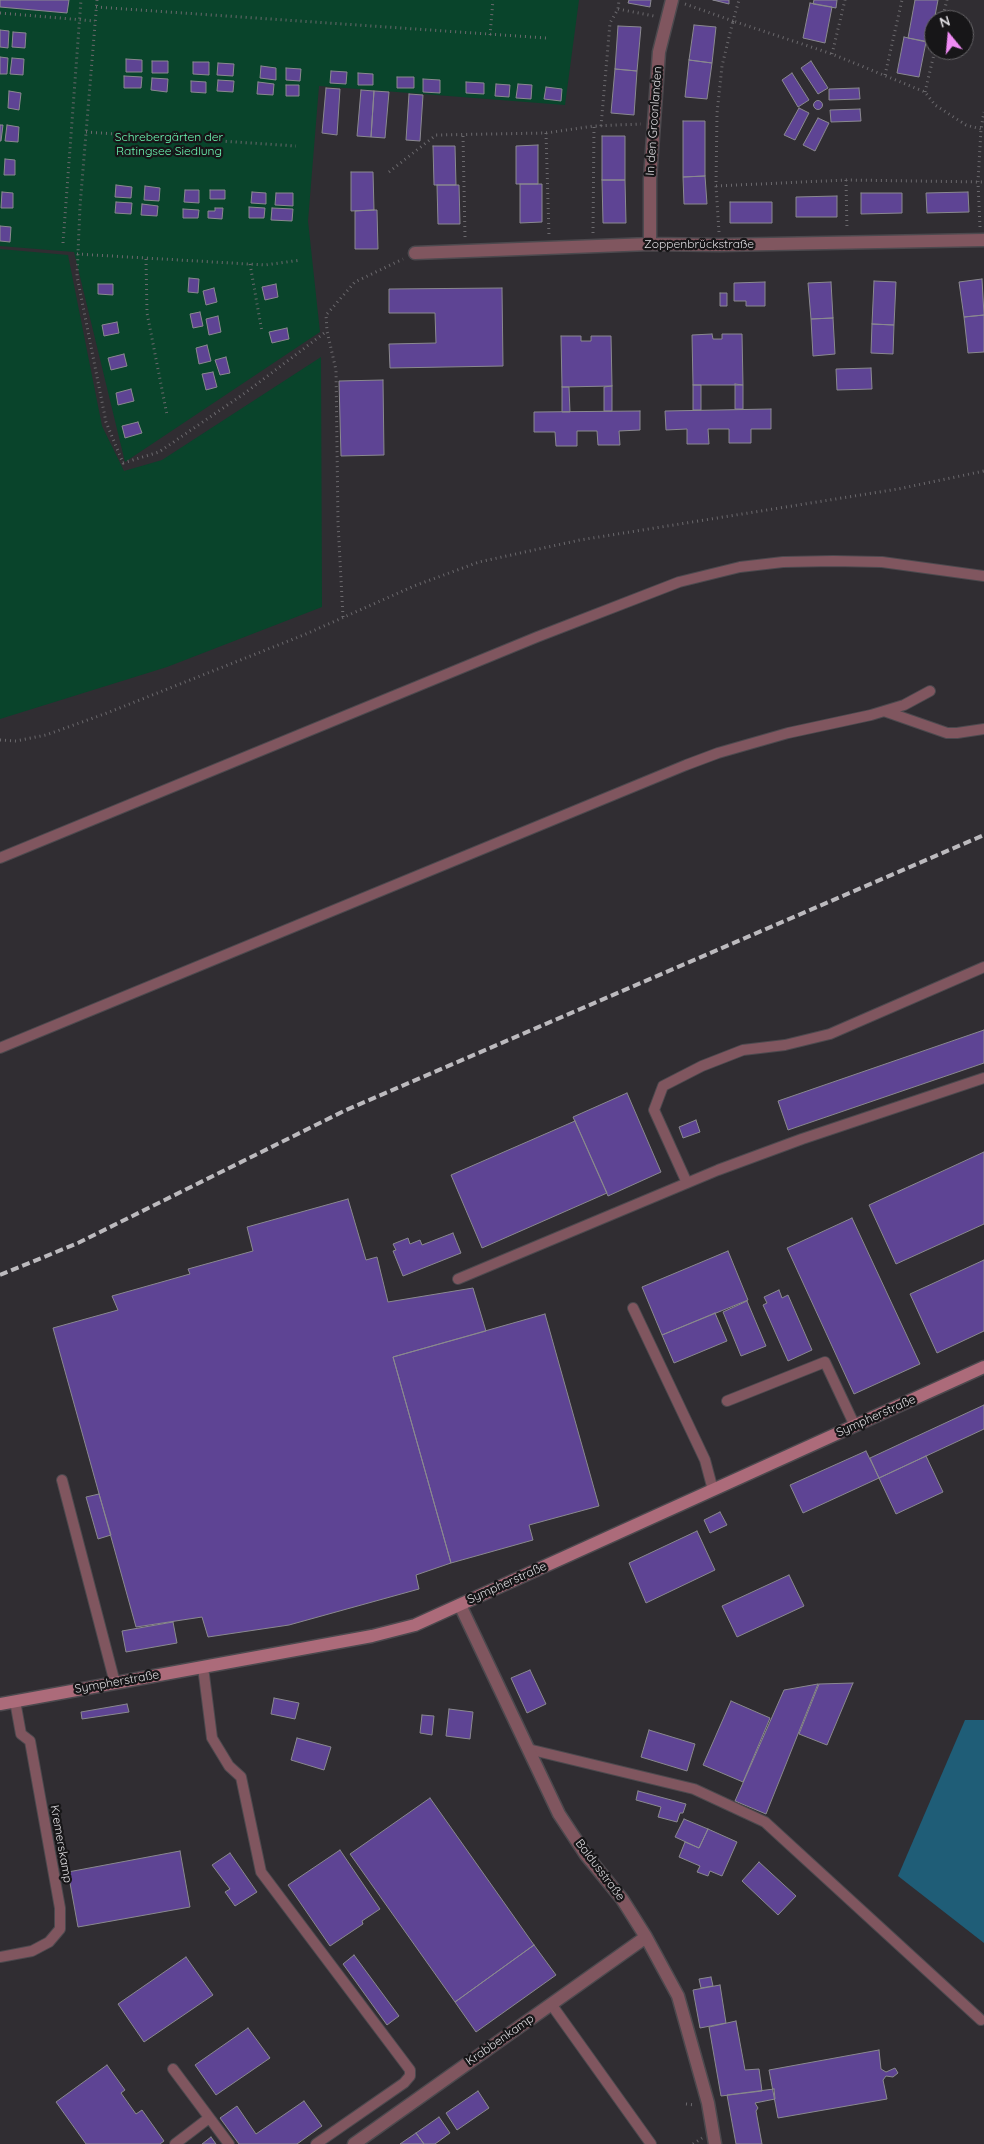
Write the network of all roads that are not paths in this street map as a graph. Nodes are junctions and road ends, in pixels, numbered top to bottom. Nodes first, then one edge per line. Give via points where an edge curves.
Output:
1 (678, 2) edge
2 (982, 240) edge
3 (650, 244) junction
4 (415, 253) road end
5 (984, 576) edge
6 (930, 692) dead end
7 (884, 711) junction
8 (984, 729) edge
9 (0, 858) edge
10 (984, 968) edge
11 (0, 1048) edge
12 (984, 1078) edge
13 (687, 1183) junction
14 (458, 1279) dead end
15 (632, 1308) dead end
16 (984, 1367) edge
17 (727, 1401) dead end
18 (855, 1426) junction
19 (62, 1480) dead end
20 (714, 1490) junction
21 (460, 1605) junction
22 (204, 1667) junction
23 (115, 1683) junction
24 (15, 1701) junction
25 (0, 1704) edge
26 (528, 1749) junction
27 (646, 1937) junction
28 (0, 1957) edge
29 (551, 2004) junction
30 (981, 2020) dead end
31 (173, 2070) dead end
32 (209, 2118) junction
33 (175, 2144) edge
34 (229, 2144) edge
35 (316, 2144) edge
36 (354, 2144) edge
37 (651, 2144) edge
38 (715, 2144) edge

1 - 3 street, In den Groonlanden via 667,19 659,52 650,179
2 - 3 street, Zoppenbrückstraße
3 - 4 street, Zoppenbrückstraße
5 - 9 lane via 882,562 833,561 740,567 679,582 528,640
6 - 7 lane via 904,706
7 - 8 lane via 947,733
7 - 11 lane via 803,729 686,765
10 - 13 lane via 830,1034 743,1050 664,1086 654,1110
12 - 13 lane via 802,1139
13 - 14 lane
15 - 20 lane via 705,1460
16 - 18 street, Sympherstraße
17 - 18 lane via 825,1362
18 - 20 street, Sympherstraße
19 - 23 lane
20 - 21 street, Sympherstraße
21 - 22 street, Sympherstraße via 415,1625 372,1636
21 - 26 street, Baldusstraße
22 - 23 street, Sympherstraße
22 - 35 lane via 212,1738 229,1766 241,1777 261,1872 410,2070 410,2076 404,2083
23 - 24 street, Sympherstraße
24 - 25 street, Sympherstraße
24 - 28 lane, Kremerskamp via 22,1734 30,1741 60,1908 60,1929 48,1942 32,1951
26 - 27 street, Baldusstraße via 559,1814
26 - 30 lane via 694,1790 765,1822
27 - 29 street, Krabbenkamp
27 - 38 street, Baldusstraße via 678,1996 708,2103
29 - 36 street, Krabbenkamp
29 - 37 lane
31 - 32 lane
32 - 33 lane
32 - 34 lane

